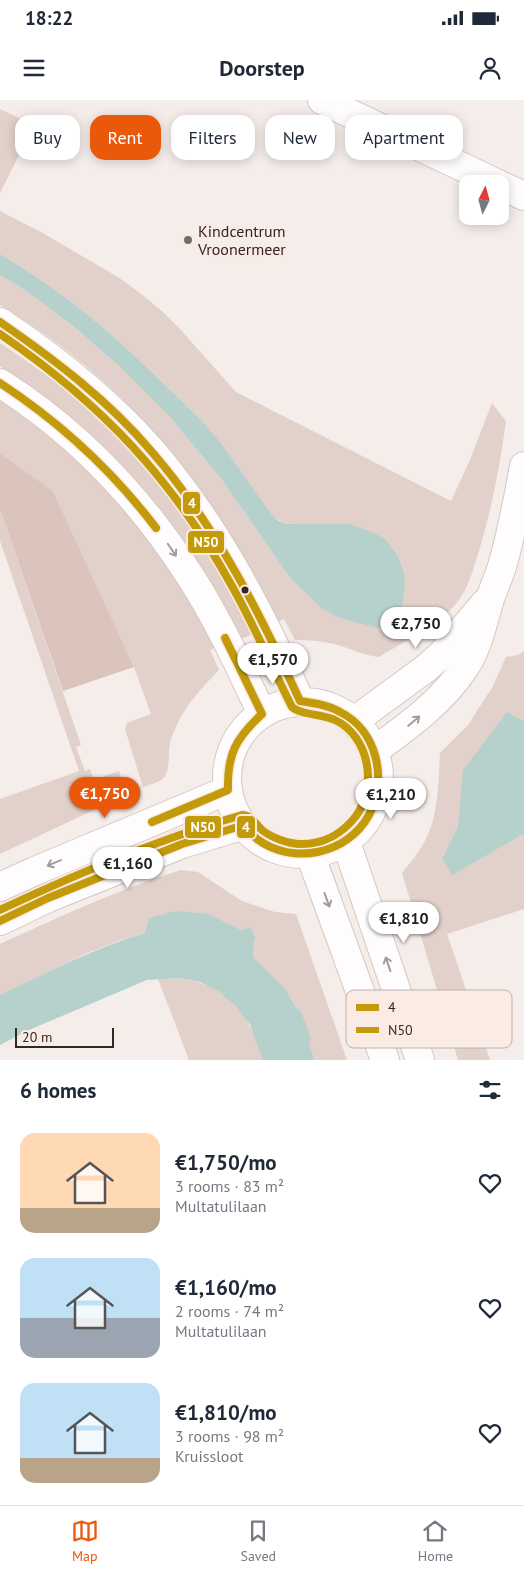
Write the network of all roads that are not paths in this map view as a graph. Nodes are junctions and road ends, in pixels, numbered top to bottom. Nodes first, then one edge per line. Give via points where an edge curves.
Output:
1 (322, 100) edge
2 (480, 175) edge
3 (509, 189) edge
4 (524, 196) edge
5 (0, 322) edge
6 (0, 383) edge
7 (524, 466) edge
8 (492, 594) junction
9 (300, 701) junction
10 (262, 714) junction
11 (354, 721) junction
12 (375, 750) junction
13 (228, 790) junction
14 (244, 825) junction
15 (346, 842) junction
16 (310, 854) junction
17 (0, 887) edge
18 (0, 921) edge
19 (360, 990) edge
20 (396, 990) edge
21 (381, 1048) edge
22 (416, 1048) edge
23 (385, 1060) edge
24 (420, 1060) edge

1 - 2 street
3 - 4 street
5 - 9 street via 56,363 116,414 169,472 210,528 246,588
6 -> 10 street via 89,451 144,511 208,605
7 - 8 street via 510,535
8 - 11 street via 426,669
12 -> 8 street via 424,712 458,677 477,644
9 - 10 street
9 - 11 street via 339,710
10 - 13 street via 240,735 235,745 227,772
11 - 12 street
12 - 15 street via 378,776 372,811
13 - 14 street
13 -> 17 street
14 - 16 street via 257,839 274,848
14 - 18 street via 182,844
15 - 16 street via 330,850
20 -> 15 street
16 -> 19 street
21 -> 23 street
24 -> 22 street

